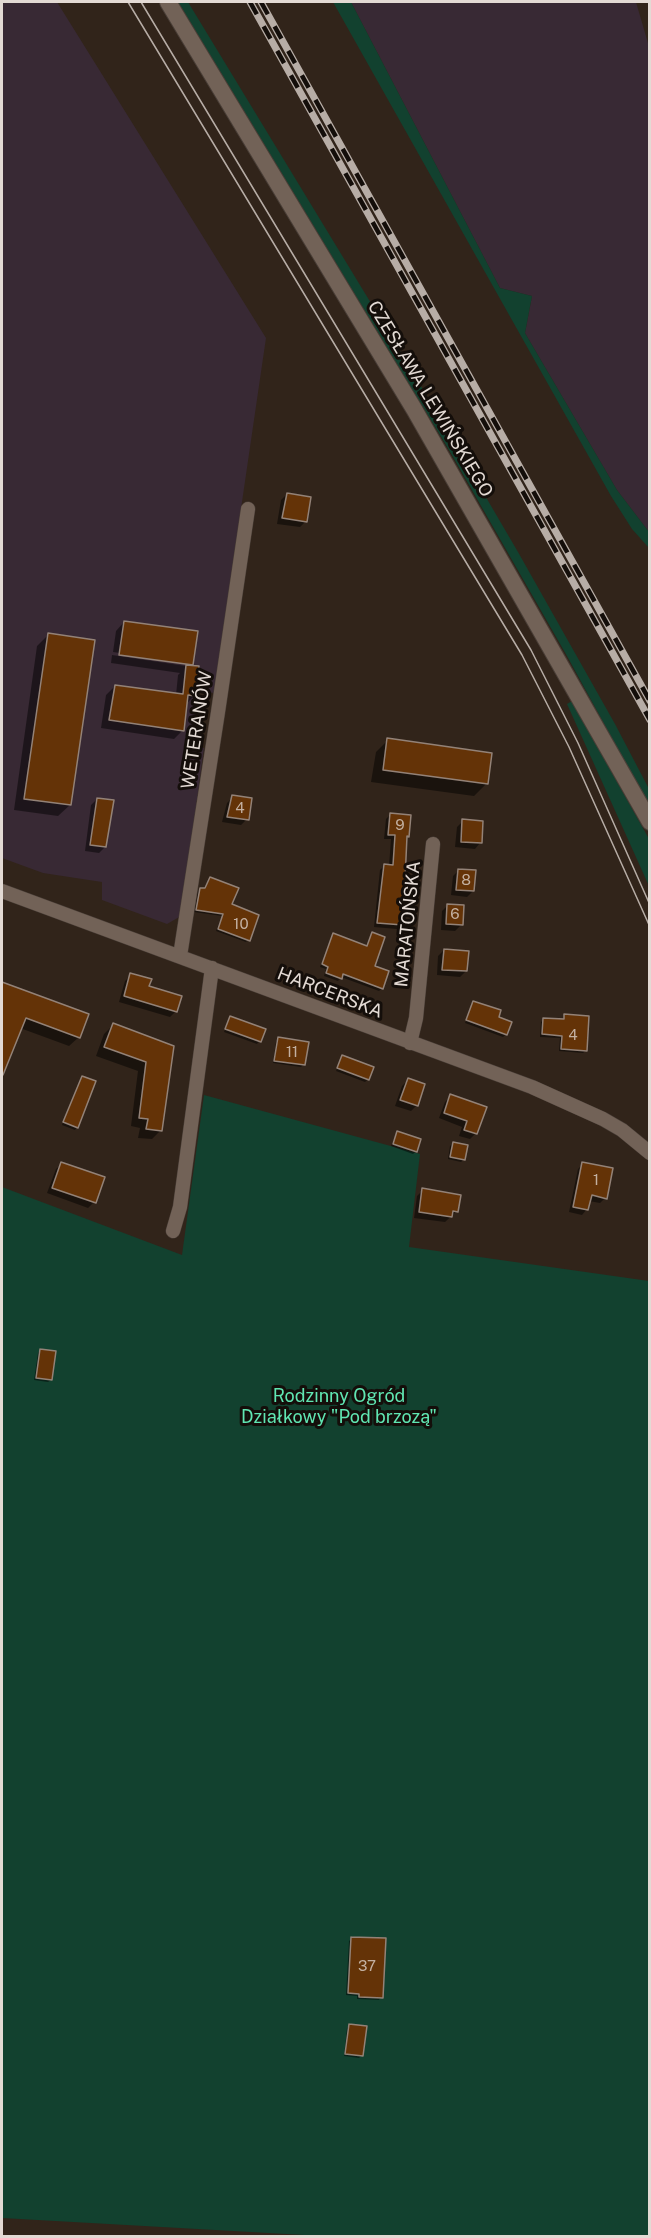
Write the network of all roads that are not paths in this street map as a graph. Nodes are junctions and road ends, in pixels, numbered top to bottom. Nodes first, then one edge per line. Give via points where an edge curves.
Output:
1 (168, 2) edge
2 (248, 509) dead end
3 (650, 822) edge
4 (433, 844) dead end
5 (2, 891) edge
6 (180, 956) junction
7 (212, 968) junction
8 (410, 1043) junction
9 (646, 1148) edge
10 (173, 1231) dead end

1 - 3 street, CZESŁAWA LEWIŃSKIEGO via 414,409
2 - 6 street, WETERANÓW
4 - 8 street, MARATOŃSKA via 416,1018
5 - 6 street, HARCERSKA
6 - 7 street, HARCERSKA
7 - 8 street, HARCERSKA
7 - 10 street via 180,1207
8 - 9 street, HARCERSKA via 603,1119

